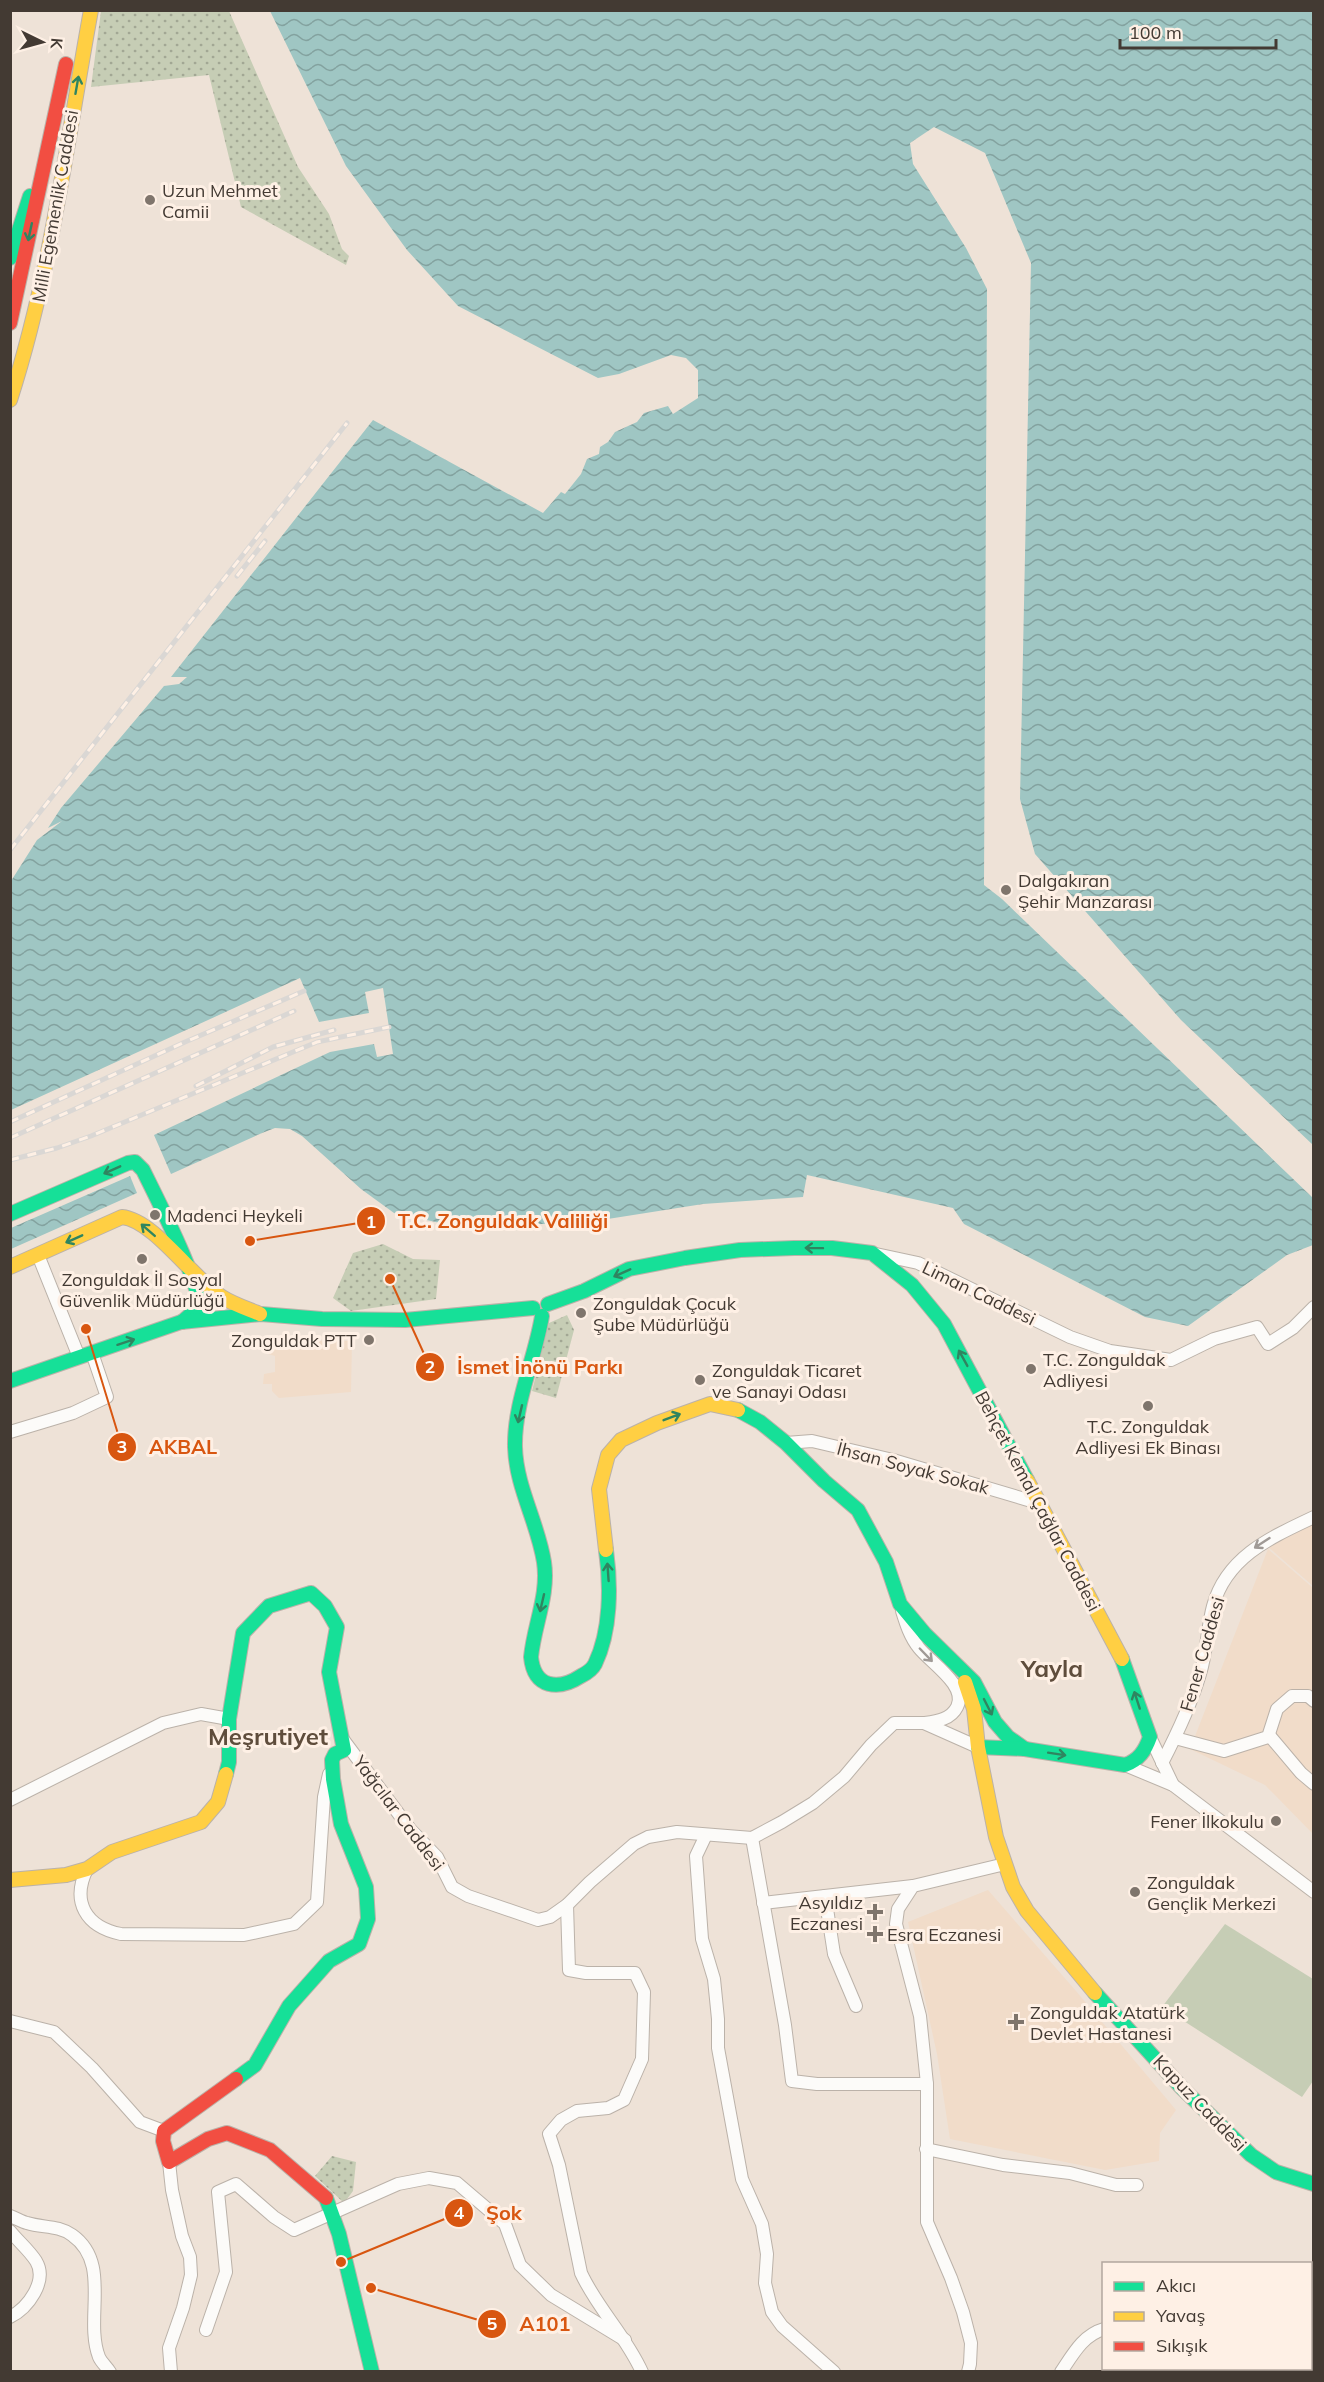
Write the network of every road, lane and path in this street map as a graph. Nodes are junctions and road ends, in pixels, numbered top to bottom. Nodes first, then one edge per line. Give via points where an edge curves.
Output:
1 (91, 10) edge
2 (68, 53) dead end
3 (52, 132) junction
4 (10, 258) edge
5 (10, 323) edge
6 (10, 343) edge
7 (27, 347) junction
8 (16, 368) edge
9 (10, 400) edge
10 (155, 1196) junction
11 (10, 1214) edge
12 (127, 1218) junction
13 (872, 1253) junction
14 (38, 1256) junction
15 (185, 1262) junction
16 (10, 1267) edge
17 (1314, 1307) edge
18 (541, 1309) junction
19 (261, 1314) junction
20 (182, 1322) junction
21 (85, 1355) junction
22 (10, 1381) edge
23 (10, 1432) edge
24 (786, 1443) junction
25 (1038, 1503) junction
26 (1314, 1517) edge
27 (900, 1604) junction
28 (954, 1662) junction
29 (1314, 1701) edge
30 (229, 1719) junction
31 (924, 1723) junction
32 (340, 1735) junction
33 (1269, 1735) junction
34 (1150, 1737) junction
35 (1174, 1738) junction
36 (978, 1747) junction
37 (1025, 1749) junction
38 (332, 1760) junction
39 (1162, 1763) junction
40 (1125, 1765) junction
41 (984, 1775) junction
42 (1314, 1784) edge
43 (1173, 1785) junction
44 (10, 1800) edge
45 (706, 1835) junction
46 (752, 1838) junction
47 (1005, 1864) junction
48 (87, 1869) junction
49 (10, 1880) edge
50 (913, 1886) junction
51 (1314, 1892) edge
52 (825, 1896) junction
53 (763, 1903) junction
54 (567, 1905) junction
55 (856, 2006) dead end
56 (10, 2021) edge
57 (927, 2084) junction
58 (164, 2131) junction
59 (926, 2149) junction
60 (169, 2162) junction
61 (1314, 2184) edge
62 (1137, 2185) dead end
63 (332, 2213) junction
64 (10, 2216) edge
65 (10, 2231) edge
66 (10, 2317) edge
67 (206, 2330) dead end
68 (1102, 2330) edge
69 (625, 2340) junction
70 (110, 2372) edge
71 (171, 2372) edge
72 (372, 2372) edge
73 (642, 2372) edge
74 (834, 2372) edge
75 (968, 2372) edge
76 (1061, 2372) edge
77 (1111, 2372) edge
78 (1119, 2372) edge

7 -> 1 main road, Milli Egemenlik Caddesi via 43,284
2 - 3 main road, Milli Egemenlik Caddesi
3 - 4 main road
3 -> 5 main road, Milli Egemenlik Caddesi
6 - 7 main road
7 - 8 main road, Milli Egemenlik Caddesi
8 - 9 main road, Milli Egemenlik Caddesi
10 -> 11 main road via 135,1162
10 - 12 main road
10 - 15 main road
12 -> 14 main road
15 -> 12 main road via 134,1218
13 - 17 street, Liman Caddesi via 918,1263 1070,1337 1110,1351 1171,1360 1214,1339 1257,1326 1268,1344 1293,1328
13 -> 18 main road, Liman Caddesi via 794,1248 685,1258 629,1269
25 -> 13 main road, Behçet Kemal Çağlar Caddesi via 944,1324 912,1285
14 - 16 main road
14 - 21 street
15 - 19 main road via 221,1297
15 - 20 main road via 201,1301 198,1310
18 - 19 main road, Liman Caddesi via 405,1320
18 -> 24 main road via 515,1444 518,1470 545,1564 546,1583 530,1656 538,1678 558,1686 583,1675 595,1664 607,1622 609,1588 599,1489 608,1455 621,1440 710,1404 734,1408
19 - 20 main road
21 -> 20 main road
21 - 22 main road
21 - 23 street via 106,1397 73,1413
24 - 25 street, İhsan Soyak Sokak via 812,1441 892,1460
24 - 27 main road via 858,1510 886,1562
34 -> 25 main road, Behçet Kemal Çağlar Caddesi via 1127,1668
26 -> 35 street, Fener Caddesi via 1264,1541 1234,1567 1222,1584 1213,1605 1200,1673
27 - 28 main road
27 -> 31 street via 908,1630 920,1649 951,1680 959,1694 959,1705 953,1714 941,1721
28 - 36 main road, Kapuz Caddesi via 969,1689
28 -> 37 main road via 974,1682 995,1722
29 - 33 street via 1308,1696 1292,1695 1277,1709
30 - 32 main road via 243,1633 268,1606 311,1593 325,1606 337,1627 330,1672
30 - 44 street via 201,1714 163,1723
30 - 48 main road via 229,1762 218,1802 201,1822 112,1852
31 - 36 street
31 - 46 street via 894,1723 844,1777 813,1803
32 - 38 main road, Yağcılar Caddesi via 344,1750
32 - 54 street, Yağcılar Caddesi via 410,1829 437,1857 452,1887 538,1920
33 - 35 street via 1224,1751
33 - 42 street
34 - 39 street
34 - 40 main road via 1143,1754
35 - 39 street, Fener Caddesi
36 - 37 main road
36 - 41 main road, Kapuz Caddesi
37 -> 40 main road
37 - 41 main road via 995,1761
38 - 48 street via 324,1797 317,1902 294,1924 244,1935 121,1934 105,1930 90,1921 81,1900 80,1885
38 - 58 main road, Yağcılar Caddesi via 341,1824 366,1887 368,1919 360,1944 329,1961 289,2006 255,2065
39 - 43 street
40 - 43 street
41 - 47 main road, Kapuz Caddesi
43 - 51 street
45 - 46 street, Yağcılar Caddesi
45 - 54 street, Yağcılar Caddesi via 677,1832 648,1837
45 - 74 street via 696,1856 702,1939 714,1979 718,2048 742,2179 762,2224 767,2254 765,2283 772,2312 782,2326
46 - 53 street
47 - 50 street
47 - 61 main road, Kapuz Caddesi via 1027,1911 1090,1988 1182,2088 1251,2156 1276,2172
48 - 49 main road via 54,1877
50 - 52 street
50 - 57 street via 898,1909 896,1924 920,2016
52 - 53 street
52 - 55 street via 834,1954
53 - 57 street via 792,2081
54 - 69 street via 569,1970 634,1973 644,1992 642,2059 624,2100 608,2108 577,2111 561,2120 549,2134 581,2273
56 - 58 street via 54,2032 140,2122
57 - 59 street
58 - 60 main road
59 - 62 street via 1003,2165 1070,2173 1116,2185
59 - 75 street via 927,2222 963,2312 971,2343
60 - 63 main road via 208,2139 227,2133 270,2150 325,2196
60 - 71 street via 191,2275 169,2348
63 - 67 street via 294,2230 236,2184 218,2192 226,2272
63 - 69 street via 398,2184 429,2178 457,2183 505,2224 520,2265 551,2295
63 - 72 main road
64 - 70 street via 56,2227 82,2244 92,2262 94,2337 99,2359
65 - 66 street via 37,2262 39,2274 27,2305
68 - 76 street via 1080,2343
69 - 73 street
77 - 78 street

